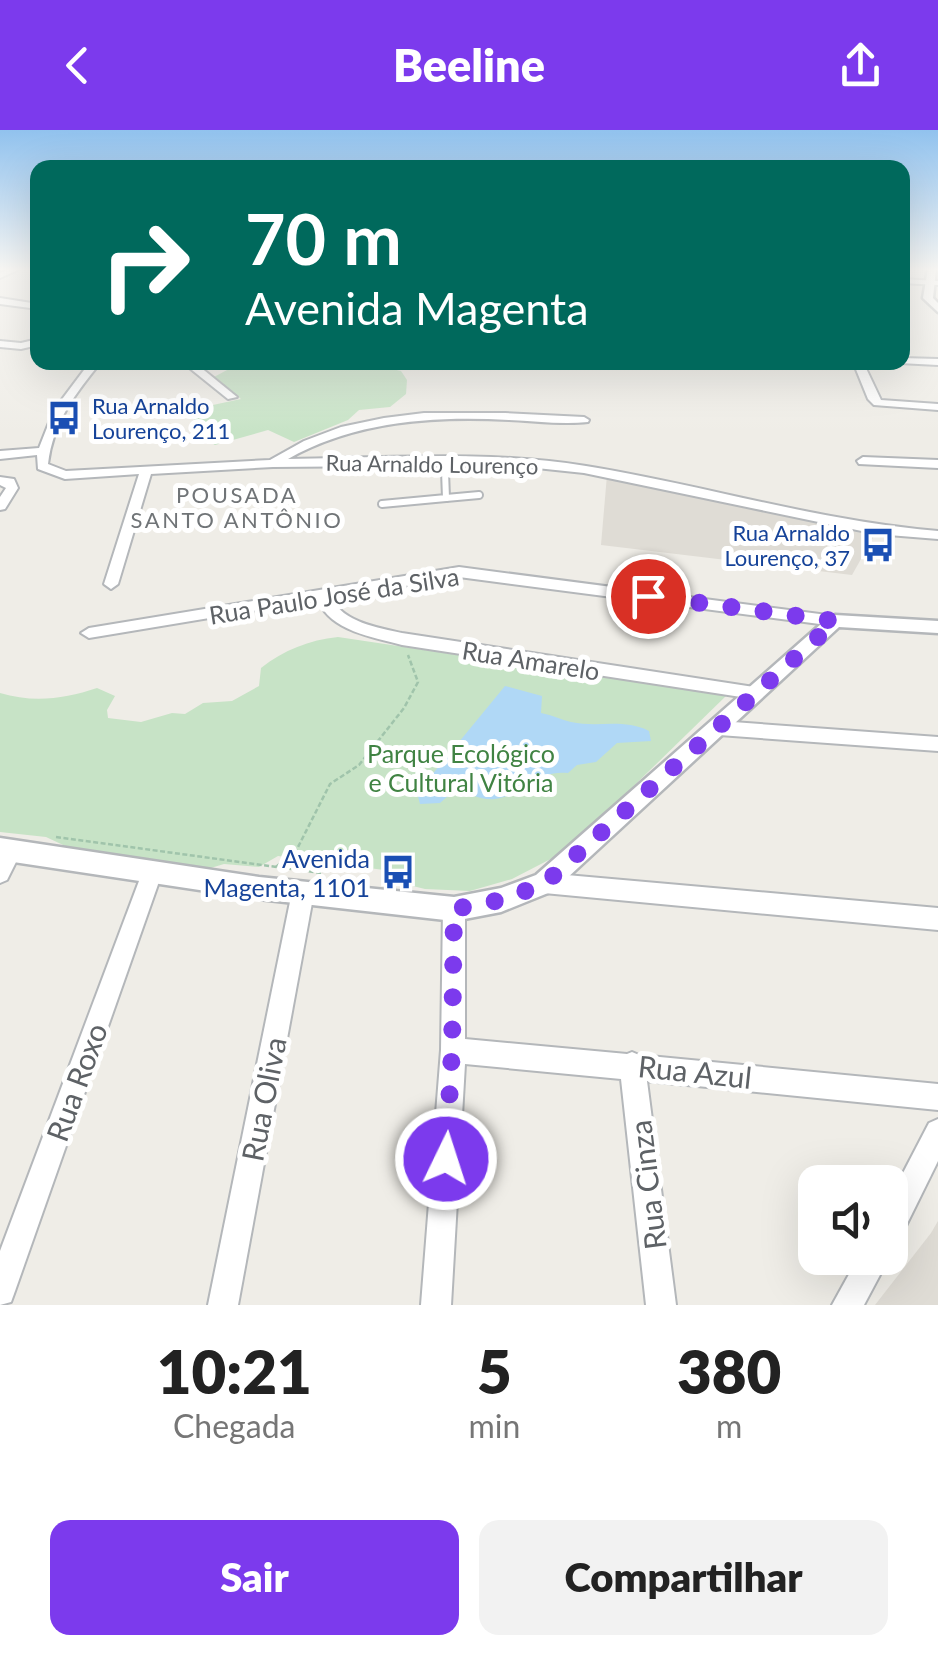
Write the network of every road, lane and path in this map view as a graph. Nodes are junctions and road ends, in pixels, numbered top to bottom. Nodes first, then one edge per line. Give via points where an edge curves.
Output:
1 (0, 344) edge
2 (30, 344) edge
3 (910, 361) edge
4 (938, 362) edge
5 (89, 370) edge
6 (197, 370) edge
7 (861, 370) edge
8 (232, 397) dead end
9 (938, 407) edge
10 (584, 420) dead end
11 (42, 450) junction
12 (0, 455) edge
13 (863, 460) dead end
14 (445, 462) junction
15 (273, 463) junction
16 (938, 464) edge
17 (146, 471) junction
18 (0, 481) edge
19 (478, 495) dead end
20 (446, 498) junction
21 (382, 504) dead end
22 (0, 506) edge
23 (938, 535) edge
24 (111, 584) dead end
25 (324, 596) junction
26 (836, 621) junction
27 (938, 627) edge
28 (89, 633) dead end
29 (402, 640) junction
30 (754, 693) junction
31 (718, 728) junction
32 (938, 744) edge
33 (55, 836) dead end
34 (6, 850) edge
35 (276, 867) junction
36 (152, 873) junction
37 (0, 874) edge
38 (336, 876) dead end
39 (544, 884) junction
40 (259, 888) junction
41 (303, 892) junction
42 (454, 909) junction
43 (938, 919) edge
44 (452, 1050) junction
45 (632, 1064) junction
46 (938, 1097) edge
47 (938, 1132) edge
48 (908, 1192) edge
49 (865, 1275) edge
50 (0, 1291) edge
51 (224, 1305) edge
52 (436, 1305) edge
53 (661, 1305) edge
54 (848, 1305) edge

1 - 2 street
3 - 4 street
5 - 11 street via 58,408
6 - 8 street
7 - 9 street via 873,399
10 - 15 street via 454,416 380,422 318,438
11 - 12 street
11 - 17 street, Rua Arnaldo Lourenço via 42,466 65,475
13 - 16 street
14 - 15 street, Rua Arnaldo Lourenço
14 - 20 lane
14 - 23 street, Rua Arnaldo Lourenço via 584,469 876,530
15 - 17 street, Rua Arnaldo Lourenço
17 - 24 street
18 - 22 street via 12,488
19 - 20 lane
20 - 21 lane
25 - 26 street, Rua Paulo José da Silva via 460,572
25 - 28 street, Rua Paulo José da Silva
25 - 29 street, Rua Amarelo via 330,611
26 - 27 street, Rua Paulo José da Silva
26 - 30 street
29 - 30 street, Rua Amarelo
29 - 35 path via 418,682 412,696 359,765 330,784 298,850
30 - 31 street
31 - 32 street
31 - 39 street
33 - 35 path
34 - 36 street
34 - 37 street
35 - 38 path
35 - 40 path
36 - 40 street
36 - 50 street, Rua Roxo
39 - 42 street
39 - 43 street
40 - 41 street
41 - 42 street
41 - 51 street, Rua Oliva
42 - 44 street
44 - 45 street, Rua Azul
44 - 52 street
45 - 46 street, Rua Azul
45 - 53 street, Rua Cinza
47 - 48 street
49 - 54 street

